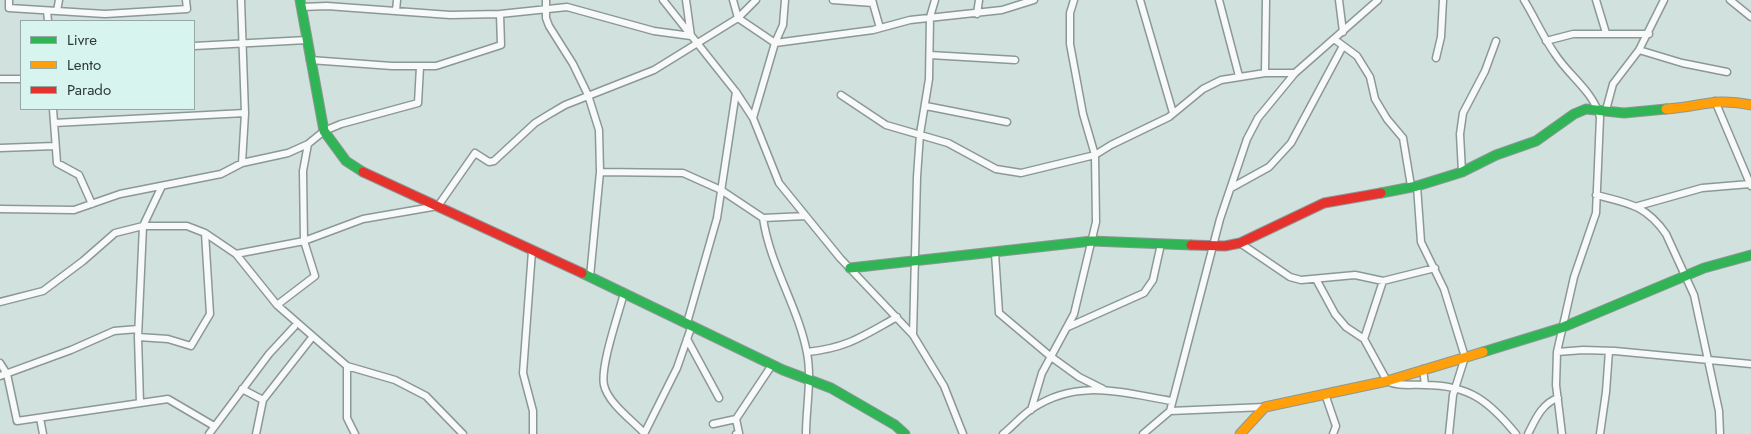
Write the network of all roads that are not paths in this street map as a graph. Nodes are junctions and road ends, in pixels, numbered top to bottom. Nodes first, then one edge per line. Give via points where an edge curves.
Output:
1 (9, 0) edge
2 (59, 0) edge
3 (186, 0) edge
4 (241, 0) edge
5 (397, 0) edge
6 (546, 0) edge
7 (663, 0) edge
8 (686, 0) edge
9 (733, 0) edge
10 (756, 0) edge
11 (785, 0) edge
12 (833, 0) edge
13 (935, 0) edge
14 (979, 0) edge
15 (1034, 0) edge
16 (1074, 0) edge
17 (1140, 0) edge
18 (1219, 0) edge
19 (1266, 0) edge
20 (1339, 0) edge
21 (1378, 0) edge
22 (1443, 0) edge
23 (1524, 0) edge
24 (1596, 0) edge
25 (1664, 0) edge
26 (1730, 0) edge
27 (873, 1) edge
28 (1025, 1) edge
29 (300, 4) edge
30 (547, 8) junction
31 (46, 11) junction
32 (57, 11) junction
33 (396, 11) junction
34 (500, 14) junction
35 (977, 14) junction
36 (1750, 15) edge
37 (930, 17) junction
38 (738, 18) junction
39 (48, 20) edge
40 (880, 28) junction
41 (1343, 32) junction
42 (1606, 33) junction
43 (1648, 34) junction
44 (691, 36) junction
45 (1334, 39) junction
46 (307, 40) junction
47 (1496, 41) dead end
48 (1546, 41) junction
49 (696, 42) junction
50 (775, 43) junction
51 (244, 44) junction
52 (195, 46) edge
53 (1344, 46) junction
54 (1640, 50) junction
55 (930, 55) junction
56 (1436, 58) dead end
57 (310, 60) junction
58 (1015, 60) dead end
59 (420, 67) junction
60 (1727, 72) dead end
61 (1265, 73) junction
62 (1295, 73) junction
63 (1240, 76) junction
64 (0, 79) edge
65 (20, 79) edge
66 (736, 92) junction
67 (588, 95) junction
68 (840, 95) dead end
69 (1716, 102) junction
70 (1751, 105) edge
71 (926, 106) junction
72 (1601, 109) junction
73 (53, 110) edge
74 (245, 113) junction
75 (1173, 113) junction
76 (753, 118) junction
77 (1007, 122) dead end
78 (54, 123) junction
79 (324, 132) junction
80 (920, 134) junction
81 (308, 144) junction
82 (55, 146) junction
83 (0, 148) edge
84 (1094, 155) junction
85 (242, 164) junction
86 (600, 172) junction
87 (1462, 172) junction
88 (1751, 185) edge
89 (1414, 186) junction
90 (161, 188) junction
91 (1231, 188) junction
92 (721, 190) junction
93 (1596, 195) junction
94 (92, 204) junction
95 (438, 206) junction
96 (1638, 206) junction
97 (0, 209) edge
98 (806, 216) junction
99 (763, 218) junction
100 (144, 226) junction
101 (205, 233) junction
102 (304, 241) junction
103 (1092, 241) junction
104 (1240, 243) junction
105 (1161, 244) junction
106 (1214, 246) junction
107 (532, 251) junction
108 (995, 253) junction
109 (236, 254) junction
110 (1751, 255) edge
111 (916, 262) junction
112 (850, 268) junction
113 (1435, 268) junction
114 (1686, 276) junction
115 (590, 277) junction
116 (1316, 279) junction
117 (1383, 281) junction
118 (624, 293) junction
119 (0, 302) edge
120 (277, 305) junction
121 (897, 317) junction
122 (689, 324) junction
123 (1068, 326) junction
124 (294, 327) dead end
125 (1561, 328) junction
126 (138, 329) junction
127 (913, 335) junction
128 (138, 337) junction
129 (687, 339) junction
130 (1364, 339) junction
131 (310, 340) dead end
132 (1609, 351) junction
133 (807, 352) junction
134 (1557, 352) junction
135 (1050, 356) junction
136 (1465, 357) junction
137 (1708, 361) junction
138 (0, 363) edge
139 (1751, 364) edge
140 (772, 365) junction
141 (347, 366) junction
142 (1423, 369) junction
143 (3, 375) edge
144 (808, 380) junction
145 (1387, 381) junction
146 (1425, 384) junction
147 (1455, 387) junction
148 (242, 389) junction
149 (1103, 389) junction
150 (1325, 394) junction
151 (719, 398) dead end
152 (1558, 398) junction
153 (263, 400) junction
154 (1172, 401) junction
155 (140, 403) junction
156 (1265, 407) junction
157 (1030, 410) junction
158 (1170, 411) junction
159 (40, 418) junction
160 (736, 419) junction
161 (713, 424) dead end
162 (214, 426) junction
163 (644, 433) edge
164 (43, 434) edge
165 (209, 434) edge
166 (256, 434) edge
167 (355, 434) edge
168 (463, 434) edge
169 (533, 434) edge
170 (736, 434) edge
171 (806, 434) edge
172 (905, 434) edge
173 (964, 434) edge
174 (1003, 434) edge
175 (1143, 434) edge
176 (1240, 434) edge
177 (1334, 434) edge
178 (1449, 434) edge
179 (1516, 434) edge
180 (1528, 434) edge
181 (1562, 434) edge
182 (1600, 434) edge
183 (1720, 434) edge

1 - 31 street via 9,8
2 - 32 street
3 - 32 street via 187,9 105,14
4 - 51 street
5 - 33 street
6 - 30 street
7 - 44 street
8 - 44 street
9 - 38 street
10 - 38 street
11 - 50 street via 784,25
12 - 27 street
13 - 37 street
14 - 35 street
15 - 28 street
16 - 84 street via 1070,13 1070,44
17 - 75 street
18 - 63 street
19 - 61 street
20 - 41 street
21 - 41 street
22 - 56 street
23 - 48 street
24 - 42 street
25 - 43 street
26 - 36 street
27 - 40 street
28 - 35 street via 1002,10
29 - 33 street
29 - 46 street
30 - 34 street
30 - 44 street via 567,6 654,31
30 - 67 street via 546,18
31 - 32 street
31 - 39 street
33 - 34 street
34 - 59 street via 501,45 436,66
35 - 37 street
37 - 40 street
37 - 55 street
38 - 49 street
38 - 50 street
40 - 50 street
41 - 45 street
42 - 43 street
42 - 48 street via 1573,34
43 - 54 street
44 - 49 street
45 - 53 street
45 - 62 street
46 - 51 street
46 - 57 street
47 - 87 street via 1464,113 1460,134
48 - 72 street
49 - 66 street
49 - 67 street via 654,70
50 - 76 street
51 - 52 street
51 - 74 street
53 - 89 street via 1365,66 1375,98 1403,138
53 - 91 street via 1291,143 1269,167
54 - 60 street
54 - 72 street via 1613,84
55 - 58 street
55 - 71 street
57 - 59 street
57 - 79 street
59 - 79 street via 418,103 340,124
61 - 62 street
61 - 63 street
62 - 91 street via 1258,118 1247,139
63 - 75 street via 1212,84
64 - 65 street
66 - 76 street
66 - 92 street
67 - 86 street via 599,130
67 - 95 street via 535,123 494,161 489,162 475,154
68 - 80 street via 886,124
69 - 70 street
69 - 72 street via 1645,111
69 - 88 street
71 - 77 street
71 - 80 street
72 - 87 street via 1574,114 1536,140
72 - 93 street
73 - 78 street
74 - 78 street
74 - 85 street
75 - 84 street
76 - 98 street via 779,184
78 - 82 street
79 - 81 street
79 - 95 street via 346,161
80 - 84 street via 948,143 1003,171 1034,171
80 - 111 street
81 - 85 street via 288,153
81 - 102 street via 303,171
82 - 83 street
82 - 94 street via 57,163 79,176
84 - 103 street via 1096,222
85 - 90 street via 221,174
86 - 92 street via 683,173
86 - 115 street
87 - 89 street
88 - 96 street via 1702,188
89 - 104 street via 1324,203
89 - 113 street via 1421,242
90 - 94 street via 120,194
90 - 100 street
91 - 106 street
92 - 99 street
92 - 122 street via 717,218
93 - 96 street
93 - 125 street via 1596,213
94 - 97 street via 74,210
95 - 102 street via 363,219
95 - 107 street
96 - 114 street via 1660,225
98 - 99 street
98 - 112 street
99 - 133 street via 773,262
100 - 101 street via 187,226
100 - 119 street via 115,233 43,291
100 - 126 street
101 - 109 street
101 - 128 street via 210,314 191,346 168,338
102 - 109 street
102 - 120 street via 315,276
103 - 105 street
103 - 108 street
103 - 123 street
104 - 106 street
104 - 116 street via 1290,277
105 - 106 street
105 - 123 street via 1153,280 1144,293
106 - 154 street
107 - 115 street
107 - 169 street via 523,373 534,411
108 - 111 street
108 - 135 street via 999,313
109 - 120 street
110 - 114 street
111 - 112 street via 866,264
111 - 127 street
112 - 121 street
113 - 117 street
113 - 136 street via 1464,346
114 - 125 street
114 - 137 street via 1694,295
115 - 118 street
116 - 117 street via 1355,275
116 - 130 street via 1335,314 1346,327
117 - 130 street
118 - 122 street
118 - 163 street via 604,370 604,385 612,399
120 - 141 street
121 - 127 street
121 - 133 street via 846,346
122 - 129 street
122 - 140 street
123 - 135 street
124 - 148 street
125 - 134 street
125 - 136 street
126 - 128 street
126 - 143 street via 114,331
127 - 173 street via 944,386
128 - 155 street
129 - 151 street
129 - 163 street via 677,368
130 - 145 street
131 - 153 street
132 - 134 street
132 - 137 street
132 - 182 street
133 - 144 street
134 - 152 street
135 - 149 street
135 - 157 street
136 - 142 street
136 - 147 street
137 - 139 street
137 - 183 street via 1719,411
138 - 143 street
140 - 144 street
140 - 160 street
141 - 167 street via 347,418
141 - 168 street via 395,380 426,396
142 - 145 street
142 - 146 street
143 - 159 street via 16,421
144 - 171 street
144 - 172 street via 831,388
145 - 146 street
145 - 150 street
146 - 147 street
147 - 178 street
147 - 179 street via 1490,405
148 - 153 street
148 - 162 street
149 - 154 street
149 - 157 street via 1057,395
150 - 156 street
150 - 177 street via 1336,426
152 - 180 street via 1550,400
152 - 181 street
153 - 166 street
154 - 158 street
155 - 159 street
155 - 162 street via 168,399
156 - 158 street
156 - 176 street
157 - 174 street
158 - 175 street
159 - 164 street
160 - 161 street
160 - 170 street via 739,433
162 - 165 street

